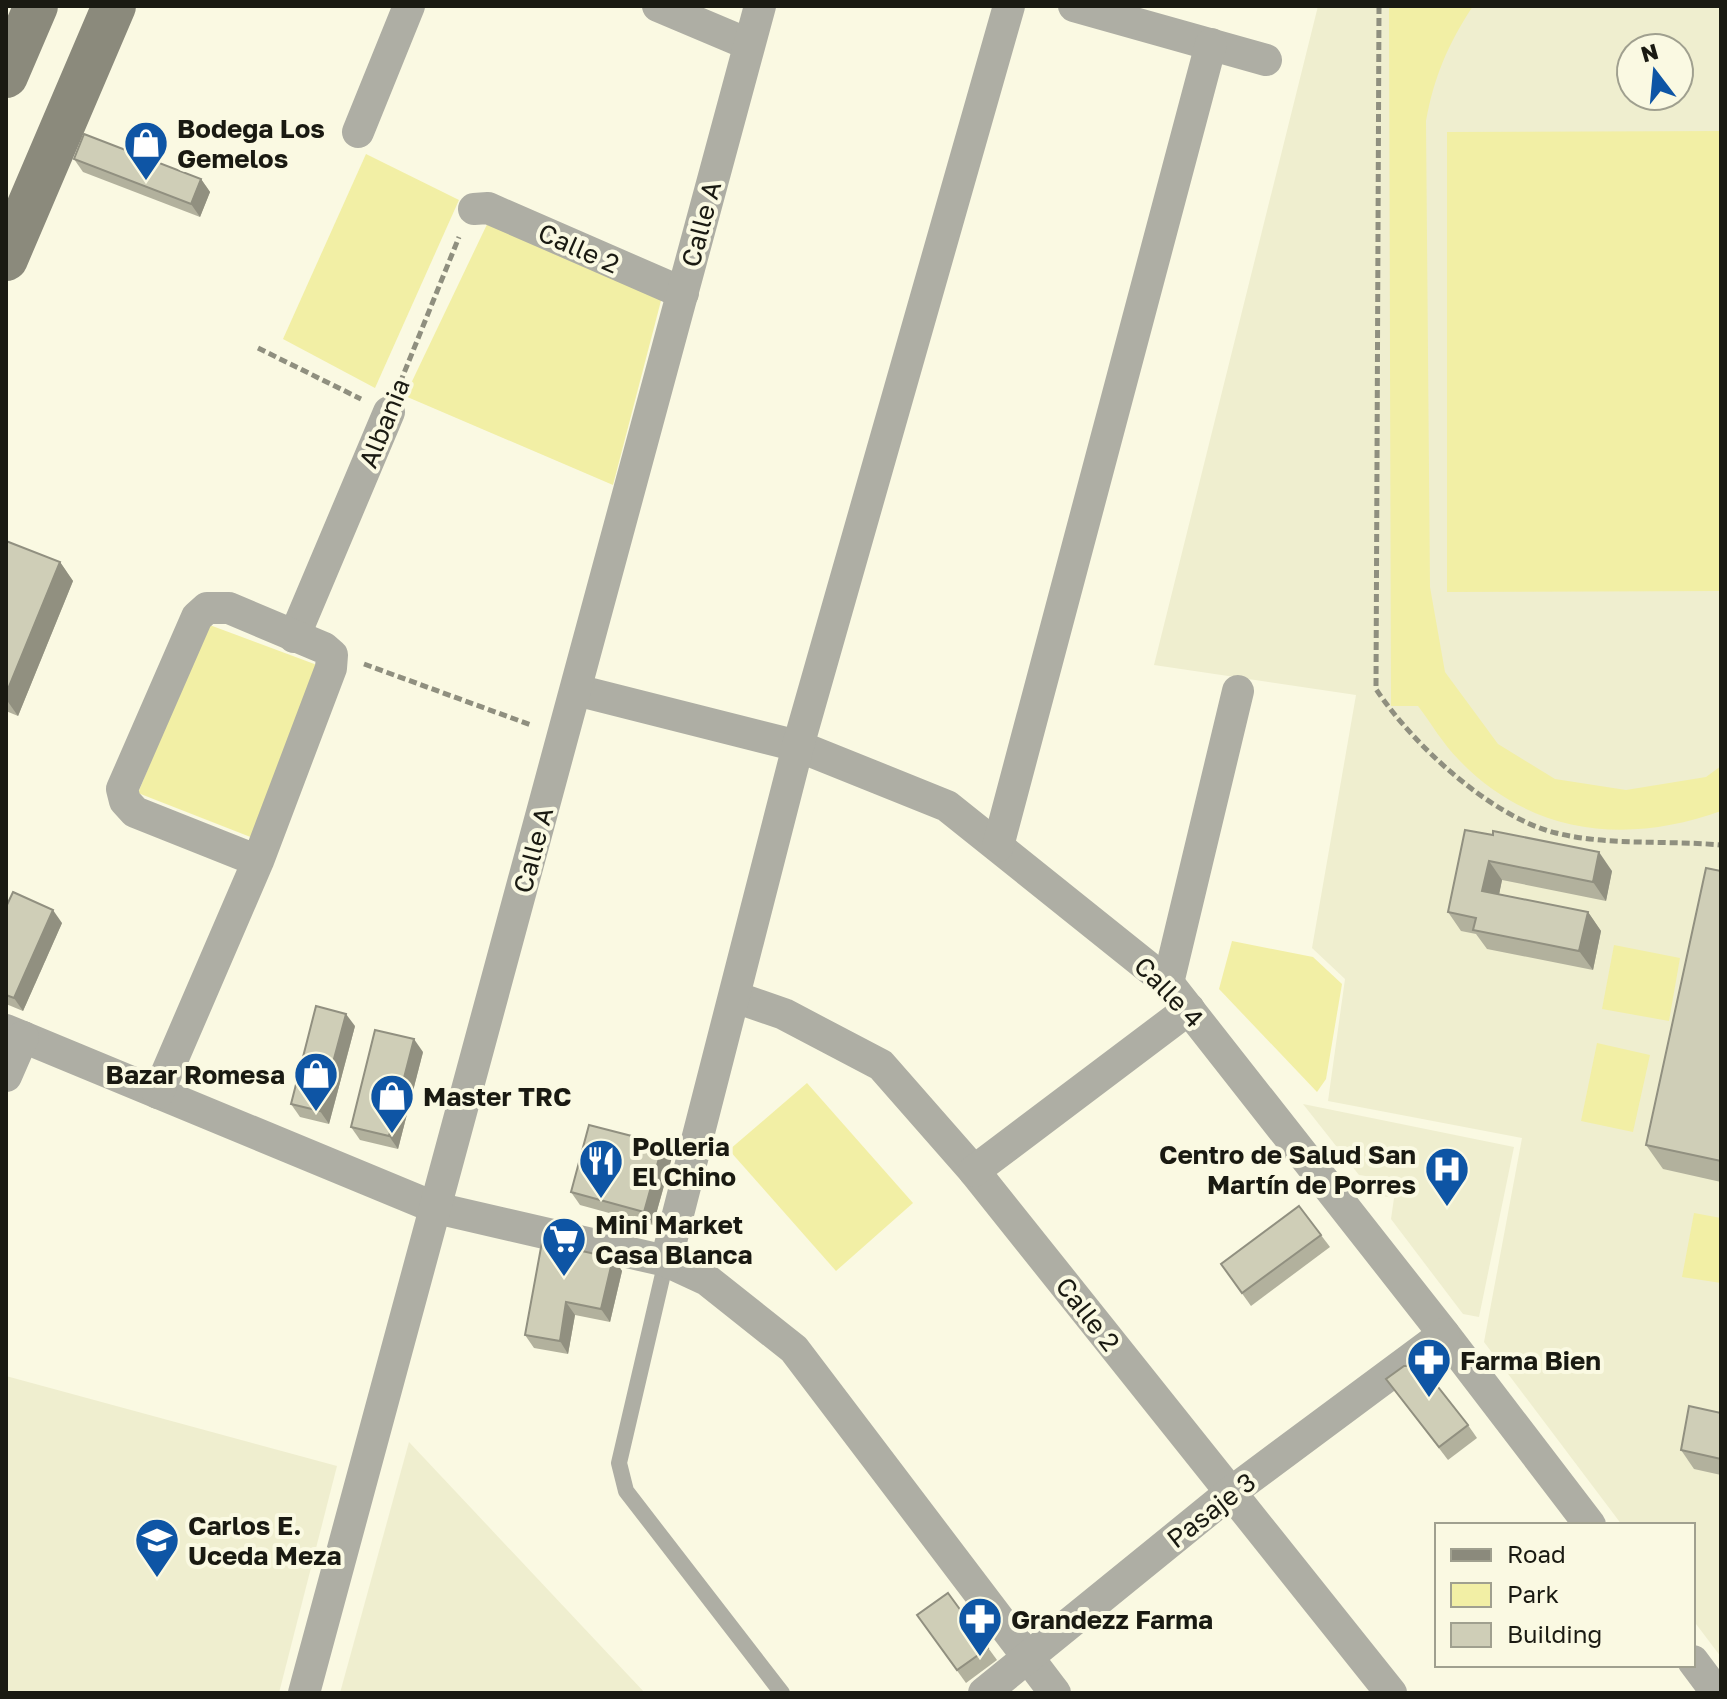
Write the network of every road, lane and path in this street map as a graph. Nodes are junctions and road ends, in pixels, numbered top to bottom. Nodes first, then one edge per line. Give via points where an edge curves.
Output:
1 (36, 6) edge
2 (114, 6) edge
3 (409, 6) edge
4 (658, 6) edge
5 (760, 6) edge
6 (1009, 6) edge
7 (1074, 6) edge
8 (1379, 6) edge
9 (748, 44) junction
10 (1211, 44) junction
11 (1266, 60) dead end
12 (6, 76) edge
13 (358, 132) dead end
14 (474, 209) joint
15 (6, 259) edge
16 (683, 293) junction
17 (258, 348) dead end
18 (389, 412) junction
19 (294, 637) junction
20 (332, 655) junction
21 (576, 690) junction
22 (1238, 691) dead end
23 (563, 737) junction
24 (798, 746) junction
25 (1721, 845) edge
26 (998, 846) junction
27 (258, 861) junction
28 (1168, 983) junction
29 (735, 997) junction
30 (1189, 1009) junction
31 (15, 1033) edge
32 (6, 1076) edge
33 (158, 1093) junction
34 (974, 1171) junction
35 (436, 1208) junction
36 (666, 1261) junction
37 (1444, 1334) junction
38 (1230, 1493) junction
39 (1588, 1523) edge
40 (1028, 1658) junction
41 (304, 1693) edge
42 (782, 1693) edge
43 (984, 1693) edge
44 (1055, 1693) edge
45 (1391, 1693) edge

1 - 12 main road
2 - 15 main road
3 - 13 street
4 - 9 street
5 - 9 street, Calle A
6 - 24 street
7 - 10 street
8 - 25 path via 1376,689 1419,739 1506,814 1555,833
9 - 16 street, Calle A
10 - 11 street
10 - 26 street
14 - 16 street, Calle 2 via 488,208
14 - 18 path, Albania via 465,219
16 - 21 street, Calle A
17 - 18 path
18 - 19 street, Albania
19 - 20 street
19 - 27 street via 229,608 207,608 197,617 122,789 135,812
20 - 23 path
20 - 27 street
21 - 23 street, Calle A
21 - 24 street, Calle 4
22 - 28 street
23 - 35 street, Calle A
24 - 26 street, Calle 4 via 947,806
24 - 29 street
26 - 28 street, Calle 4
27 - 33 street
28 - 30 street, Calle 4
29 - 34 street, Calle 2 via 784,1014 881,1065
29 - 36 street
30 - 34 street
30 - 37 street, Calle 4
31 - 32 street
31 - 33 street
33 - 35 street
34 - 38 street, Calle 2
35 - 36 street
35 - 41 street, Calle A
36 - 40 street via 707,1280 794,1349
36 - 42 lane via 619,1463 626,1491
37 - 38 street, Pasaje 3
37 - 39 street, Calle 4
38 - 40 street, Pasaje 3
38 - 45 street, Calle 2
40 - 43 street, Pasaje 3
40 - 44 street

